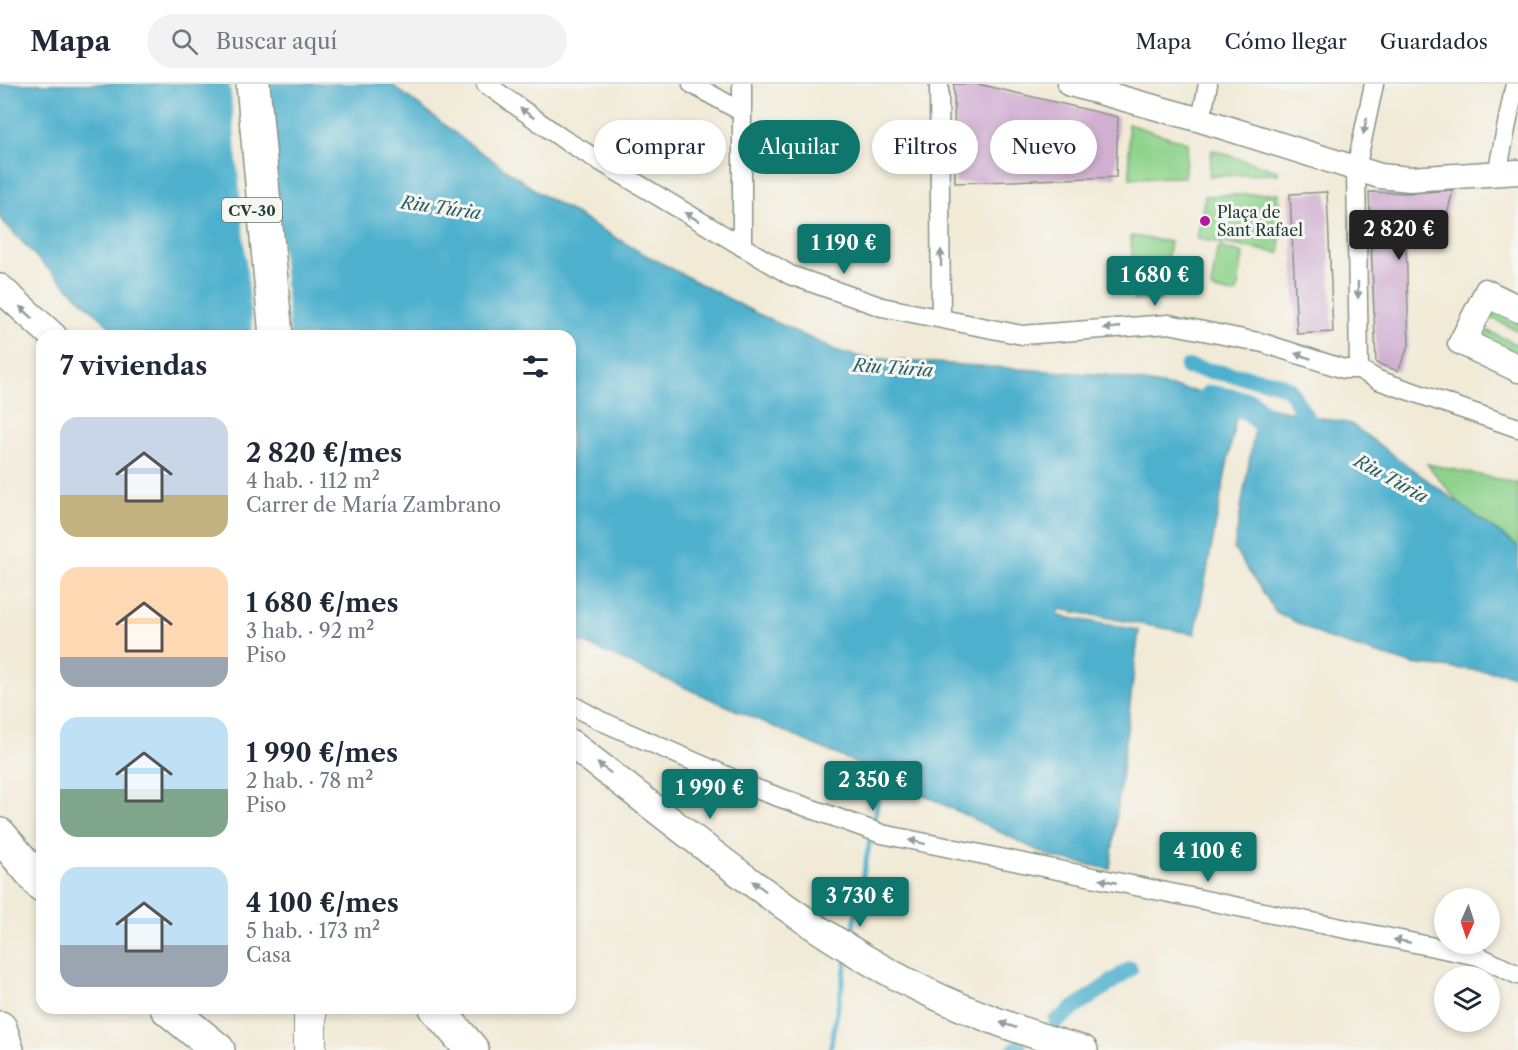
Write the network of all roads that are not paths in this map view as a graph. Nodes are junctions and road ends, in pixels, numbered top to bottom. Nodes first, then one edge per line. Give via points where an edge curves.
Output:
1 (240, 84) edge
2 (253, 84) edge
3 (486, 84) edge
4 (692, 84) edge
5 (742, 84) edge
6 (939, 84) edge
7 (1070, 84) edge
8 (1208, 84) edge
9 (1374, 84) edge
10 (1515, 84) edge
11 (742, 112) junction
12 (1201, 120) junction
13 (1356, 169) junction
14 (1507, 173) edge
15 (742, 247) junction
16 (0, 288) edge
17 (1518, 303) edge
18 (1518, 315) edge
19 (942, 317) junction
20 (46, 330) edge
21 (263, 330) edge
22 (275, 330) edge
23 (1518, 361) edge
24 (1359, 369) junction
25 (1518, 373) edge
26 (1518, 428) edge
27 (576, 707) edge
28 (576, 747) edge
29 (0, 835) edge
30 (36, 878) edge
31 (1518, 975) edge
32 (173, 1014) edge
33 (441, 1014) edge
34 (0, 1028) edge
35 (6, 1050) edge
36 (218, 1050) edge
37 (472, 1050) edge
38 (1084, 1050) edge

1 - 21 highway, CV-30
2 - 22 highway
15 -> 3 street via 563,139
4 - 11 street
5 - 11 street
19 -> 6 street
7 - 12 street
8 - 12 street
9 -> 13 street
10 - 14 street
11 - 15 street
12 - 13 street
13 - 14 street via 1410,179
13 -> 24 street
15 - 19 street via 801,279 882,307
20 -> 16 main road
17 - 25 street via 1485,288 1457,344
18 - 23 street via 1489,302 1472,339
24 -> 19 street via 1344,369 1263,343 1169,324 1022,334
24 - 26 street via 1378,380
31 -> 27 street via 1478,956 882,834 759,790
38 -> 28 main road via 979,1015 871,962 824,932
29 - 30 highway
32 - 36 highway
33 - 37 highway
34 - 35 highway

